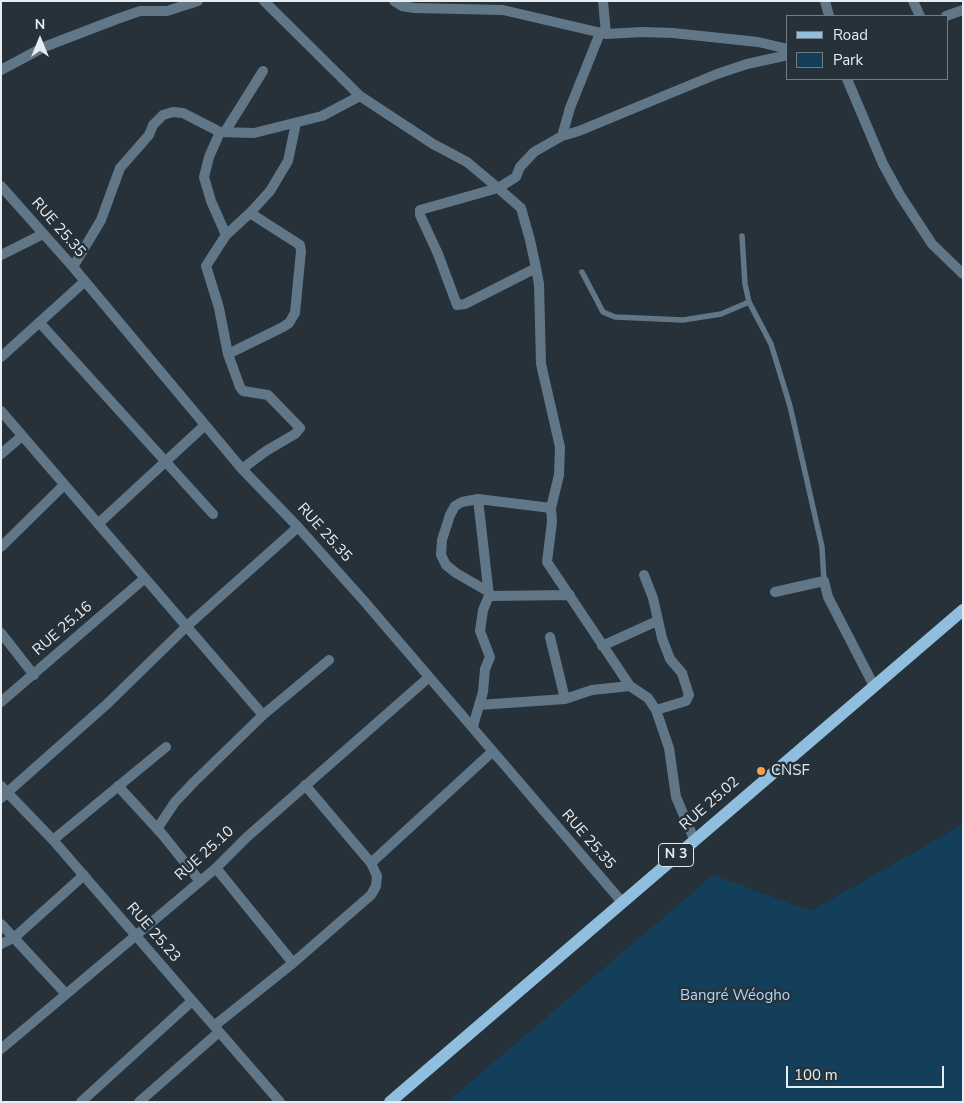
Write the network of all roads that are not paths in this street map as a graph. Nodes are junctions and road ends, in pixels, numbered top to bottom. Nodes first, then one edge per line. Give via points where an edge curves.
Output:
1 (198, 1) edge
2 (264, 1) edge
3 (394, 1) edge
4 (603, 1) edge
5 (824, 1) edge
6 (913, 1) edge
7 (963, 10) edge
8 (829, 15) edge
9 (920, 15) edge
10 (949, 15) edge
11 (603, 34) junction
12 (786, 49) edge
13 (786, 55) edge
14 (1, 70) edge
15 (264, 70) dead end
16 (847, 80) edge
17 (360, 96) junction
18 (296, 123) junction
19 (223, 131) junction
20 (562, 136) junction
21 (1, 186) edge
22 (498, 188) junction
23 (250, 213) junction
24 (43, 234) junction
25 (226, 234) junction
26 (742, 236) dead end
27 (1, 255) edge
28 (73, 268) junction
29 (536, 268) junction
30 (582, 272) dead end
31 (963, 274) edge
32 (84, 282) junction
33 (749, 302) junction
34 (40, 323) junction
35 (228, 354) junction
36 (1, 357) edge
37 (1, 411) edge
38 (205, 425) junction
39 (22, 436) junction
40 (1, 454) edge
41 (166, 460) junction
42 (242, 469) junction
43 (64, 485) junction
44 (478, 499) junction
45 (551, 508) junction
46 (213, 514) dead end
47 (98, 524) junction
48 (298, 527) junction
49 (1, 547) edge
50 (644, 575) dead end
51 (144, 578) junction
52 (824, 581) junction
53 (775, 592) dead end
54 (489, 594) junction
55 (570, 595) junction
56 (963, 610) edge
57 (657, 621) junction
58 (187, 626) junction
59 (1, 633) edge
60 (550, 637) dead end
61 (602, 646) junction
62 (329, 660) dead end
63 (34, 675) junction
64 (428, 678) junction
65 (630, 686) junction
66 (874, 686) junction
67 (565, 699) junction
68 (1, 702) edge
69 (479, 705) junction
70 (656, 710) junction
71 (263, 715) junction
72 (473, 726) junction
73 (166, 747) dead end
74 (492, 752) junction
75 (305, 785) junction
76 (118, 786) junction
77 (3, 792) edge
78 (157, 829) junction
79 (694, 839) junction
80 (54, 840) junction
81 (371, 863) junction
82 (216, 868) junction
83 (84, 875) junction
84 (200, 880) junction
85 (622, 902) junction
86 (1, 924) edge
87 (136, 936) junction
88 (15, 937) junction
89 (1, 944) edge
90 (293, 963) junction
91 (66, 994) junction
92 (192, 1001) junction
93 (217, 1029) junction
94 (1, 1049) edge
95 (82, 1101) edge
96 (139, 1102) edge
97 (280, 1102) edge
98 (390, 1102) edge

1 - 14 street via 168,11 140,11 117,19 44,47
2 - 17 street
3 - 11 street via 414,8 504,10
4 - 11 street
5 - 8 street
6 - 9 street
7 - 10 street
11 - 12 street via 673,33 758,42
11 - 20 street via 570,108
13 - 20 street via 717,74
15 - 19 street
16 - 31 street via 883,164 900,195 932,244
17 - 18 street via 322,116
17 - 22 street via 433,144 467,162
18 - 19 street via 254,132
18 - 23 street via 288,160 270,191
19 - 25 street via 209,157 204,177
19 - 28 street via 183,113 173,112 158,119 149,135 120,168 101,220
20 - 22 street via 534,152 520,167 516,177
21 - 24 street, RUE 25.35
22 - 29 street via 521,208
22 - 29 street via 420,210 456,304 465,304
23 - 25 street
23 - 35 street via 300,245 296,313 290,323
24 - 27 street
24 - 28 street, RUE 25.35
25 - 35 street via 206,270 220,308
26 - 33 lane
28 - 32 street, RUE 25.35
29 - 45 street via 541,303 542,364 560,447 559,474
30 - 33 lane via 603,312 614,317 683,320 721,314
32 - 34 street
32 - 38 street, RUE 25.35
33 - 52 lane via 771,344 790,406 822,547
34 - 36 street
34 - 41 street
35 - 42 street via 240,387 244,391 268,395 300,428
37 - 39 street
38 - 41 street
38 - 42 street, RUE 25.35
39 - 40 street
39 - 43 street
41 - 46 street
41 - 47 street
42 - 48 street, RUE 25.35
43 - 47 street
43 - 49 street
44 - 45 street
44 - 54 street
44 - 54 street via 455,506 442,540 441,555 446,565
45 - 55 street via 547,562
47 - 51 street
48 - 58 street
48 - 64 street, RUE 25.35
50 - 57 street
51 - 58 street
51 - 63 street, RUE 25.16
52 - 53 street
52 - 66 street via 828,597
54 - 55 street
54 - 69 street via 480,631 490,656
55 - 61 street
56 - 66 main road, RUE 25.02 / N 3
57 - 61 street
57 - 70 street via 670,660 682,673 689,695 684,702
58 - 71 street
58 - 77 street via 114,698
59 - 63 street
60 - 67 street
61 - 65 street
62 - 71 street
63 - 68 street, RUE 25.16
64 - 72 street, RUE 25.35
64 - 75 street, RUE 25.10
65 - 67 street via 592,690
65 - 70 street via 648,698
66 - 79 main road, RUE 25.02 / N 3
67 - 69 street
69 - 72 street
70 - 79 street via 669,748 676,797
71 - 78 street via 194,782
72 - 74 street, RUE 25.35
73 - 76 street
74 - 81 street
74 - 85 street, RUE 25.35
75 - 81 street
75 - 82 street, RUE 25.10
76 - 78 street
76 - 80 street
77 - 80 street, RUE 25.23
78 - 84 street
79 - 85 main road, RUE 25.02 / N 3
80 - 83 street, RUE 25.23
81 - 90 street via 378,876 371,896
82 - 84 street, RUE 25.10
82 - 90 street
83 - 87 street, RUE 25.23
83 - 88 street
84 - 87 street, RUE 25.10
85 - 98 main road, RUE 25.02 / N 3
86 - 88 street
87 - 91 street, RUE 25.10
87 - 92 street, RUE 25.23
88 - 89 street
88 - 91 street
90 - 93 street
91 - 94 street, RUE 25.10
92 - 93 street, RUE 25.23
92 - 95 street
93 - 96 street
93 - 97 street, RUE 25.23

